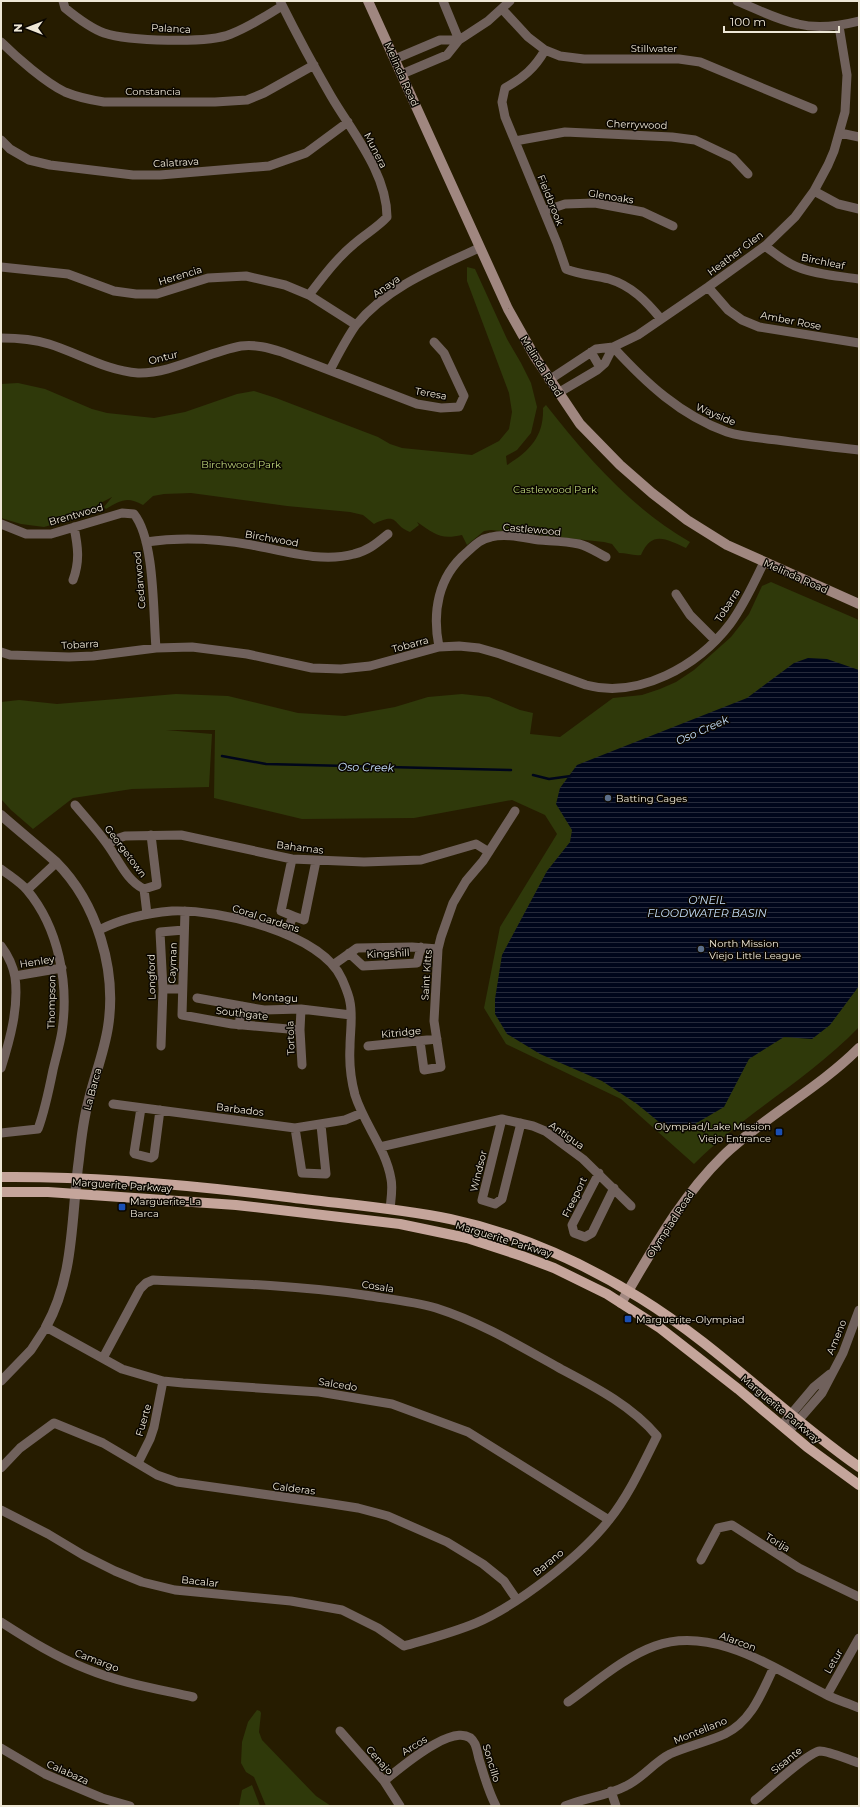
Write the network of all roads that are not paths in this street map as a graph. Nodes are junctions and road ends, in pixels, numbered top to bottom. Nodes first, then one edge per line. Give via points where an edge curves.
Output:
1 (63, 1) edge
2 (368, 1) edge
3 (443, 1) edge
4 (510, 1) edge
5 (738, 1) edge
6 (281, 4) edge
7 (502, 9) junction
8 (859, 21) edge
9 (839, 26) junction
10 (459, 40) junction
11 (1, 42) edge
12 (433, 43) junction
13 (545, 50) junction
14 (440, 58) junction
15 (395, 59) junction
16 (314, 65) junction
17 (402, 74) junction
18 (813, 109) dead end
19 (348, 122) junction
20 (840, 133) junction
21 (859, 136) edge
22 (1, 140) edge
23 (515, 141) junction
24 (748, 174) dead end
25 (814, 191) junction
26 (859, 209) edge
27 (544, 211) junction
28 (673, 226) dead end
29 (765, 246) junction
30 (480, 248) junction
31 (1, 267) edge
32 (859, 279) edge
33 (708, 287) junction
34 (309, 295) junction
35 (661, 319) junction
36 (356, 325) junction
37 (1, 338) edge
38 (434, 342) dead end
39 (859, 343) edge
40 (613, 347) junction
41 (591, 352) junction
42 (602, 363) junction
43 (330, 370) junction
44 (549, 380) junction
45 (558, 393) junction
46 (859, 450) edge
47 (134, 514) joint
48 (1, 524) edge
49 (74, 527) junction
50 (388, 534) dead end
51 (146, 542) junction
52 (606, 557) dead end
53 (764, 562) junction
54 (73, 580) dead end
55 (676, 594) dead end
56 (859, 604) edge
57 (715, 640) junction
58 (439, 647) junction
59 (156, 648) junction
60 (1, 652) edge
61 (76, 805) dead end
62 (515, 811) dead end
63 (1, 814) edge
64 (151, 835) junction
65 (108, 845) junction
66 (489, 852) junction
67 (292, 859) junction
68 (316, 861) junction
69 (56, 863) junction
70 (1, 869) edge
71 (144, 889) junction
72 (27, 890) junction
73 (185, 911) junction
74 (147, 914) junction
75 (293, 916) junction
76 (98, 930) junction
77 (184, 930) junction
78 (286, 934) junction
79 (1, 946) edge
80 (421, 947) junction
81 (438, 949) junction
82 (349, 953) junction
83 (333, 965) junction
84 (62, 968) junction
85 (14, 976) junction
86 (163, 989) junction
87 (182, 989) junction
88 (197, 998) dead end
89 (242, 1006) junction
90 (301, 1009) junction
91 (182, 1015) joint
92 (351, 1015) junction
93 (239, 1025) junction
94 (300, 1030) junction
95 (437, 1039) junction
96 (420, 1041) junction
97 (161, 1046) dead end
98 (368, 1046) dead end
99 (859, 1048) edge
100 (302, 1065) dead end
101 (1, 1068) edge
102 (113, 1104) dead end
103 (141, 1108) junction
104 (160, 1110) junction
105 (362, 1113) junction
106 (502, 1119) junction
107 (521, 1123) junction
108 (321, 1125) junction
109 (296, 1128) junction
110 (1, 1133) edge
111 (380, 1147) junction
112 (599, 1173) junction
113 (1, 1177) edge
114 (77, 1178) junction
115 (614, 1188) junction
116 (1, 1192) edge
117 (75, 1194) junction
118 (631, 1206) dead end
119 (390, 1209) junction
120 (628, 1291) junction
121 (622, 1303) junction
122 (859, 1310) edge
123 (46, 1327) junction
124 (103, 1358) junction
125 (1, 1367) edge
126 (833, 1372) junction
127 (4, 1378) edge
128 (163, 1381) junction
129 (814, 1387) junction
130 (822, 1393) junction
131 (795, 1418) junction
132 (786, 1428) junction
133 (657, 1436) joint
134 (138, 1463) junction
135 (859, 1467) edge
136 (1, 1468) edge
137 (859, 1485) edge
138 (1, 1510) edge
139 (610, 1520) junction
140 (701, 1560) dead end
141 (859, 1597) edge
142 (517, 1600) junction
143 (1, 1622) edge
144 (859, 1638) edge
145 (404, 1646) joint
146 (774, 1667) junction
147 (826, 1695) junction
148 (193, 1697) dead end
149 (568, 1702) dead end
150 (859, 1708) edge
151 (340, 1731) dead end
152 (460, 1735) joint
153 (1, 1748) edge
154 (859, 1763) edge
155 (384, 1781) junction
156 (611, 1792) junction
157 (755, 1800) dead end
158 (130, 1806) edge
159 (400, 1806) edge
160 (496, 1806) edge
161 (565, 1806) edge
162 (616, 1806) edge

1 - 6 street, Palanca via 65,8 102,32 119,37 199,41 231,35
2 - 15 main road, Melinda Road
3 - 10 street
4 - 7 street
5 - 9 street via 797,24
6 - 16 street, Munera
7 - 10 street
7 - 13 street, Stillwater via 528,37
8 - 9 street
9 - 20 street, Heather Glen via 845,54 847,94
10 - 12 street via 440,40
10 - 14 street via 447,55
11 - 16 street, Constancia via 64,91 104,102 247,100 264,94
12 - 14 street
12 - 15 street
13 - 18 street, Stillwater via 560,56 584,59 679,59 700,62
13 - 23 street, Fieldbrook via 534,68 506,88 502,102
14 - 17 street
15 - 17 main road, Melinda Road
16 - 19 street, Munera
17 - 30 main road, Melinda Road
19 - 22 street, Calatrava via 306,153 269,166 160,175 133,175 50,165 29,160 10,149
19 - 34 street, Munera via 370,158 387,205 387,217 354,243
20 - 21 street
20 - 25 street, Heather Glen
23 - 24 street, Cherrywood via 565,132 672,136 695,140 733,158
23 - 27 street, Fieldbrook
25 - 26 street via 838,204
25 - 29 street, Heather Glen via 795,217
27 - 28 street, Glenoaks via 565,204 595,203 643,212
27 - 35 street, Fieldbrook via 566,269 608,279 634,290
29 - 32 street, Birchleaf via 799,268
29 - 33 street, Heather Glen
30 - 36 street, Anaya via 421,275 383,299
30 - 44 main road, Melinda Road via 508,308
31 - 34 street, Herencia via 68,274 114,291 136,294 157,294 208,278 246,276 285,285
33 - 35 street, Heather Glen
33 - 39 street, Amber Rose via 728,310 742,320 759,327
34 - 36 street, Herencia
35 - 40 street, Heather Glen via 638,335
36 - 43 street, Anaya
37 - 43 street, Ontur via 19,338 48,344 121,371 139,373 160,371 241,346 263,347 282,352
38 - 43 street, Teresa via 444,353 464,396 459,407 441,408 417,404
40 - 41 street, Heather Glen
40 - 42 street
40 - 46 street, Wayside via 645,381 670,402 695,418 728,432
41 - 42 street
41 - 44 street, Heather Glen
42 - 45 street via 581,380
44 - 45 main road, Melinda Road
45 - 53 main road, Melinda Road via 580,424 652,494 727,545
47 - 49 street, Brentwood via 122,513
47 - 51 street, Cedarwood via 141,522
48 - 49 street, Brentwood via 26,534 51,534
49 - 54 street via 79,551
50 - 51 street, Birchwood via 369,549 353,555 333,557 188,539
51 - 59 street, Cedarwood
52 - 58 street, Castlewood via 580,544 506,536 492,536 478,542 458,560 440,591 435,630
53 - 56 main road, Melinda Road
53 - 57 street, Tobarra via 742,605 730,624
55 - 57 street via 690,615
57 - 58 street, Tobarra via 675,672 642,684 616,689 586,685 479,648
58 - 59 street, Tobarra via 370,666 341,669 312,668 247,654 192,647
59 - 60 street, Tobarra via 70,657 10,655
61 - 65 street, Georgetown
62 - 66 street, Saint Kitts
63 - 69 street, La Barca
64 - 65 street, Bahamas via 125,836
64 - 67 street, Bahamas via 181,835
64 - 71 street via 157,885
65 - 71 street, Georgetown via 135,885
66 - 68 street, Bahamas via 476,844 421,860
66 - 81 street, Saint Kitts via 466,881 453,903
67 - 68 street, Bahamas
67 - 75 street via 281,911
68 - 75 street via 304,920
69 - 72 street
69 - 76 street, La Barca via 87,906
70 - 72 street, Thompson
71 - 74 street, Georgetown
72 - 84 street, Thompson via 45,918
73 - 74 street, Coral Gardens
73 - 77 street, Cayman
73 - 78 street, Coral Gardens via 224,916
74 - 76 street, Coral Gardens
75 - 78 street
76 - 114 street, La Barca via 108,970 110,1006 104,1046 85,1115
77 - 86 street, Longford via 160,932
77 - 87 street, Cayman
78 - 83 street, Coral Gardens via 303,941
79 - 85 street
80 - 81 street, Kingshill
80 - 82 street, Kingshill via 357,948
80 - 82 street, Kingshill via 417,963 363,966
81 - 95 street, Saint Kitts via 434,1021
82 - 83 street, Kingshill
83 - 92 street, Coral Gardens via 341,977 350,1001
84 - 85 street, Henley
84 - 110 street, Thompson via 62,1031 38,1129
85 - 101 street via 12,1027
86 - 87 street
86 - 97 street, Longford
87 - 91 street, Cayman
88 - 89 street, Montagu
89 - 90 street, Montagu via 264,1010
89 - 93 street
90 - 92 street, Montagu
90 - 94 street, Tortola
91 - 93 street, Southgate
92 - 105 street, Coral Gardens via 350,1067
93 - 94 street, Southgate
94 - 100 street, Tortola
95 - 96 street, Kitridge
95 - 96 street, Saint Kitts via 442,1068 424,1070
96 - 98 street, Kitridge
99 - 120 main road, Olympiad Road via 715,1164 684,1201
102 - 103 street, Barbados
103 - 104 street, Barbados
103 - 104 street via 134,1152 151,1158 154,1156
104 - 109 street, Barbados
105 - 108 street, Barbados
105 - 111 street, Coral Gardens
106 - 107 street, Antigua
106 - 107 street, Windsor via 482,1200 495,1204 502,1199
106 - 111 street, Antigua
107 - 112 street, Antigua via 545,1131
108 - 109 street, Barbados
108 - 109 street via 326,1174 302,1172
111 - 119 street, Coral Gardens via 392,1180
112 - 115 street, Antigua
112 - 115 street, Freeport via 572,1225 574,1233 585,1237 592,1233
113 - 114 main road, Marguerite Parkway
114 - 117 street, La Barca
114 - 119 main road, Marguerite Parkway via 229,1190
115 - 118 street, Antigua
116 - 117 main road, Marguerite Parkway
117 - 121 main road, Marguerite Parkway via 236,1205 400,1224 466,1238 522,1256 554,1268
117 - 123 street, La Barca via 68,1270 60,1300
119 - 120 main road, Marguerite Parkway via 452,1219 496,1232 575,1262
120 - 121 main road, Olympiad Road
120 - 131 main road, Marguerite Parkway via 682,1327
121 - 132 main road, Marguerite Parkway via 694,1353
122 - 126 street, Ameno
123 - 124 street, Salcedo
123 - 127 street, La Barca via 31,1350
124 - 128 street, Salcedo via 122,1368
124 - 133 street, Cosala via 140,1289 153,1280 323,1289 403,1301 435,1308 465,1319 502,1336 601,1391 646,1422
125 - 127 street
126 - 129 street, Ameno
126 - 130 street, Ameno
128 - 134 street, Fuerte via 154,1427
128 - 139 street, Salcedo via 319,1392 392,1404 468,1432
129 - 130 street
129 - 131 street, Ameno
130 - 131 street, Ameno
131 - 132 street, Ameno
131 - 135 main road, Marguerite Parkway
132 - 137 main road, Marguerite Parkway via 807,1447
133 - 139 street, Barano via 635,1480
134 - 136 street, Calderas via 103,1443 54,1423 20,1448
134 - 142 street, Calderas via 157,1475 177,1482 358,1508 388,1516 447,1542 483,1564 504,1581
138 - 145 street, Bacalar via 114,1571 142,1582 176,1590 342,1610 378,1628
139 - 142 street, Barano via 581,1550
140 - 141 street, Torija via 718,1528 732,1525 799,1568
142 - 145 street, Barano via 476,1623
143 - 148 street, Camargo via 34,1643 88,1670
144 - 147 street, Letur
146 - 147 street, Alarcon
146 - 149 street, Alarcon via 722,1645 679,1640 636,1654
146 - 156 street, Montellano via 751,1712 739,1725 726,1734 681,1749 626,1787
147 - 150 street, Alarcon
151 - 155 street, Cenajo
152 - 155 street, Arcos via 429,1747
152 - 160 street, Soncillo via 471,1739 475,1744 485,1780
153 - 158 street, Calabaza via 45,1774 102,1798
154 - 157 street, Sisante via 826,1752 817,1752
155 - 159 street, Cenajo
156 - 161 street, Montellano
156 - 162 street

